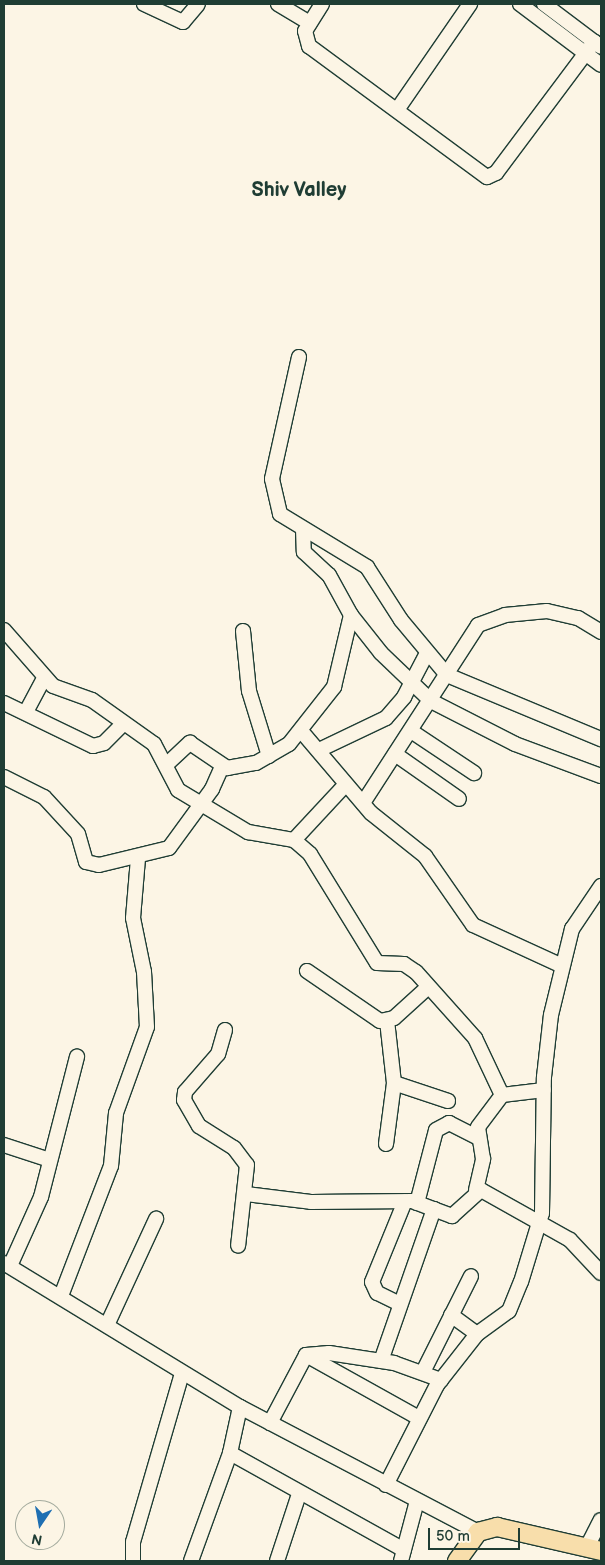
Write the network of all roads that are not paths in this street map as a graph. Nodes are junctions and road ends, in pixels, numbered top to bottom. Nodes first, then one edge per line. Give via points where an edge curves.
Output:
1 (144, 4) edge
2 (198, 4) edge
3 (278, 4) edge
4 (322, 4) edge
5 (470, 4) edge
6 (520, 4) edge
7 (544, 4) edge
8 (310, 23) junction
9 (598, 45) edge
10 (585, 53) junction
11 (601, 65) edge
12 (397, 110) junction
13 (300, 357) dead end
14 (303, 529) junction
15 (351, 615) junction
16 (4, 630) edge
17 (243, 631) dead end
18 (601, 632) edge
19 (427, 654) junction
20 (447, 675) junction
21 (44, 678) junction
22 (411, 684) junction
23 (432, 702) junction
24 (4, 703) edge
25 (26, 712) junction
26 (122, 725) junction
27 (411, 731) junction
28 (302, 732) junction
29 (601, 739) edge
30 (319, 750) junction
31 (395, 754) junction
32 (269, 756) junction
33 (166, 765) junction
34 (222, 767) junction
35 (474, 773) dead end
36 (601, 776) edge
37 (4, 777) edge
38 (346, 784) junction
39 (459, 799) dead end
40 (363, 804) junction
41 (201, 805) junction
42 (294, 840) junction
43 (138, 859) junction
44 (601, 886) edge
45 (562, 966) junction
46 (307, 970) dead end
47 (428, 988) junction
48 (387, 1020) junction
49 (225, 1030) dead end
50 (77, 1057) dead end
51 (394, 1083) junction
52 (544, 1090) junction
53 (502, 1095) junction
54 (448, 1101) dead end
55 (476, 1137) junction
56 (386, 1144) dead end
57 (4, 1146) edge
58 (50, 1160) junction
59 (476, 1190) junction
60 (246, 1194) junction
61 (411, 1202) junction
62 (434, 1209) junction
63 (156, 1219) dead end
64 (541, 1221) junction
65 (238, 1246) dead end
66 (7, 1265) edge
67 (601, 1273) edge
68 (471, 1276) dead end
69 (62, 1296) junction
70 (400, 1304) junction
71 (451, 1315) junction
72 (108, 1323) junction
73 (477, 1334) junction
74 (306, 1356) junction
75 (381, 1361) junction
76 (422, 1372) junction
77 (182, 1373) junction
78 (442, 1380) junction
79 (240, 1407) junction
80 (417, 1416) junction
81 (270, 1424) junction
82 (230, 1453) junction
83 (386, 1485) junction
84 (299, 1494) junction
85 (417, 1501) junction
86 (601, 1520) edge
87 (478, 1532) junction
88 (594, 1549) edge
89 (403, 1555) edge
90 (133, 1561) edge
91 (191, 1561) edge
92 (277, 1561) edge
93 (458, 1561) edge

1 - 2 street via 183,22
3 - 8 street
4 - 8 street
5 - 12 street
6 - 10 street
7 - 9 street
8 - 12 street via 304,38 309,46
9 - 10 street
10 - 11 street
10 - 12 street via 492,176 481,175
13 - 14 street via 272,479 280,514
14 - 15 street via 304,552 329,575
14 - 19 street via 334,543 368,567 389,605
15 - 22 street
15 - 28 street via 334,687
16 - 21 street
17 - 32 street via 250,691
18 - 20 street via 555,612 487,619
19 - 20 street
19 - 22 street
20 - 23 street
20 - 29 street
21 - 25 street
21 - 26 street via 58,689 92,700
22 - 23 street
22 - 30 street via 386,718
23 - 27 street
23 - 36 street via 515,744
24 - 25 street
25 - 26 street via 93,746 104,743
26 - 33 street via 154,744
27 - 31 street
27 - 35 street
28 - 30 street
28 - 32 street
30 - 38 street
31 - 39 street
31 - 40 street
32 - 34 street via 241,767
33 - 34 street via 194,742
33 - 41 street via 174,785
34 - 41 street
37 - 43 street via 31,787 71,825 86,862 99,865
38 - 40 street
38 - 42 street
40 - 45 street via 425,856 474,925
41 - 42 street via 259,837
41 - 43 street via 169,848
42 - 47 street via 320,865 377,963 410,966
43 - 69 street via 133,918 144,972 147,1027 116,1113 111,1166
44 - 45 street via 572,929
45 - 52 street via 548,1038
46 - 48 street via 371,1017
47 - 48 street
47 - 53 street via 475,1038
48 - 51 street
49 - 60 street via 218,1054 185,1092 184,1100 198,1126 242,1156 248,1173
50 - 58 street
51 - 54 street
51 - 56 street
52 - 53 street
52 - 64 street
53 - 55 street via 478,1126
55 - 59 street via 483,1159
55 - 61 street via 449,1123 436,1130
57 - 58 street
58 - 66 street via 42,1197
59 - 62 street via 456,1215
59 - 64 street
60 - 61 street via 311,1202
60 - 65 street
61 - 62 street
61 - 70 street via 372,1282 377,1293
62 - 70 street
63 - 72 street
64 - 67 street via 570,1240
64 - 73 street via 509,1311
66 - 69 street
68 - 71 street
69 - 72 street
70 - 75 street
71 - 73 street
71 - 76 street
72 - 77 street
73 - 78 street
74 - 75 street via 329,1353
74 - 80 street
74 - 81 street
75 - 76 street
76 - 78 street
77 - 79 street
77 - 90 street via 133,1542
78 - 80 street
79 - 81 street
79 - 82 street
80 - 83 street
81 - 83 street
82 - 84 street
82 - 91 street
83 - 85 street
84 - 89 street
84 - 92 street
85 - 87 street
85 - 89 street
86 - 88 street
87 - 88 main road via 497,1527
87 - 93 main road

